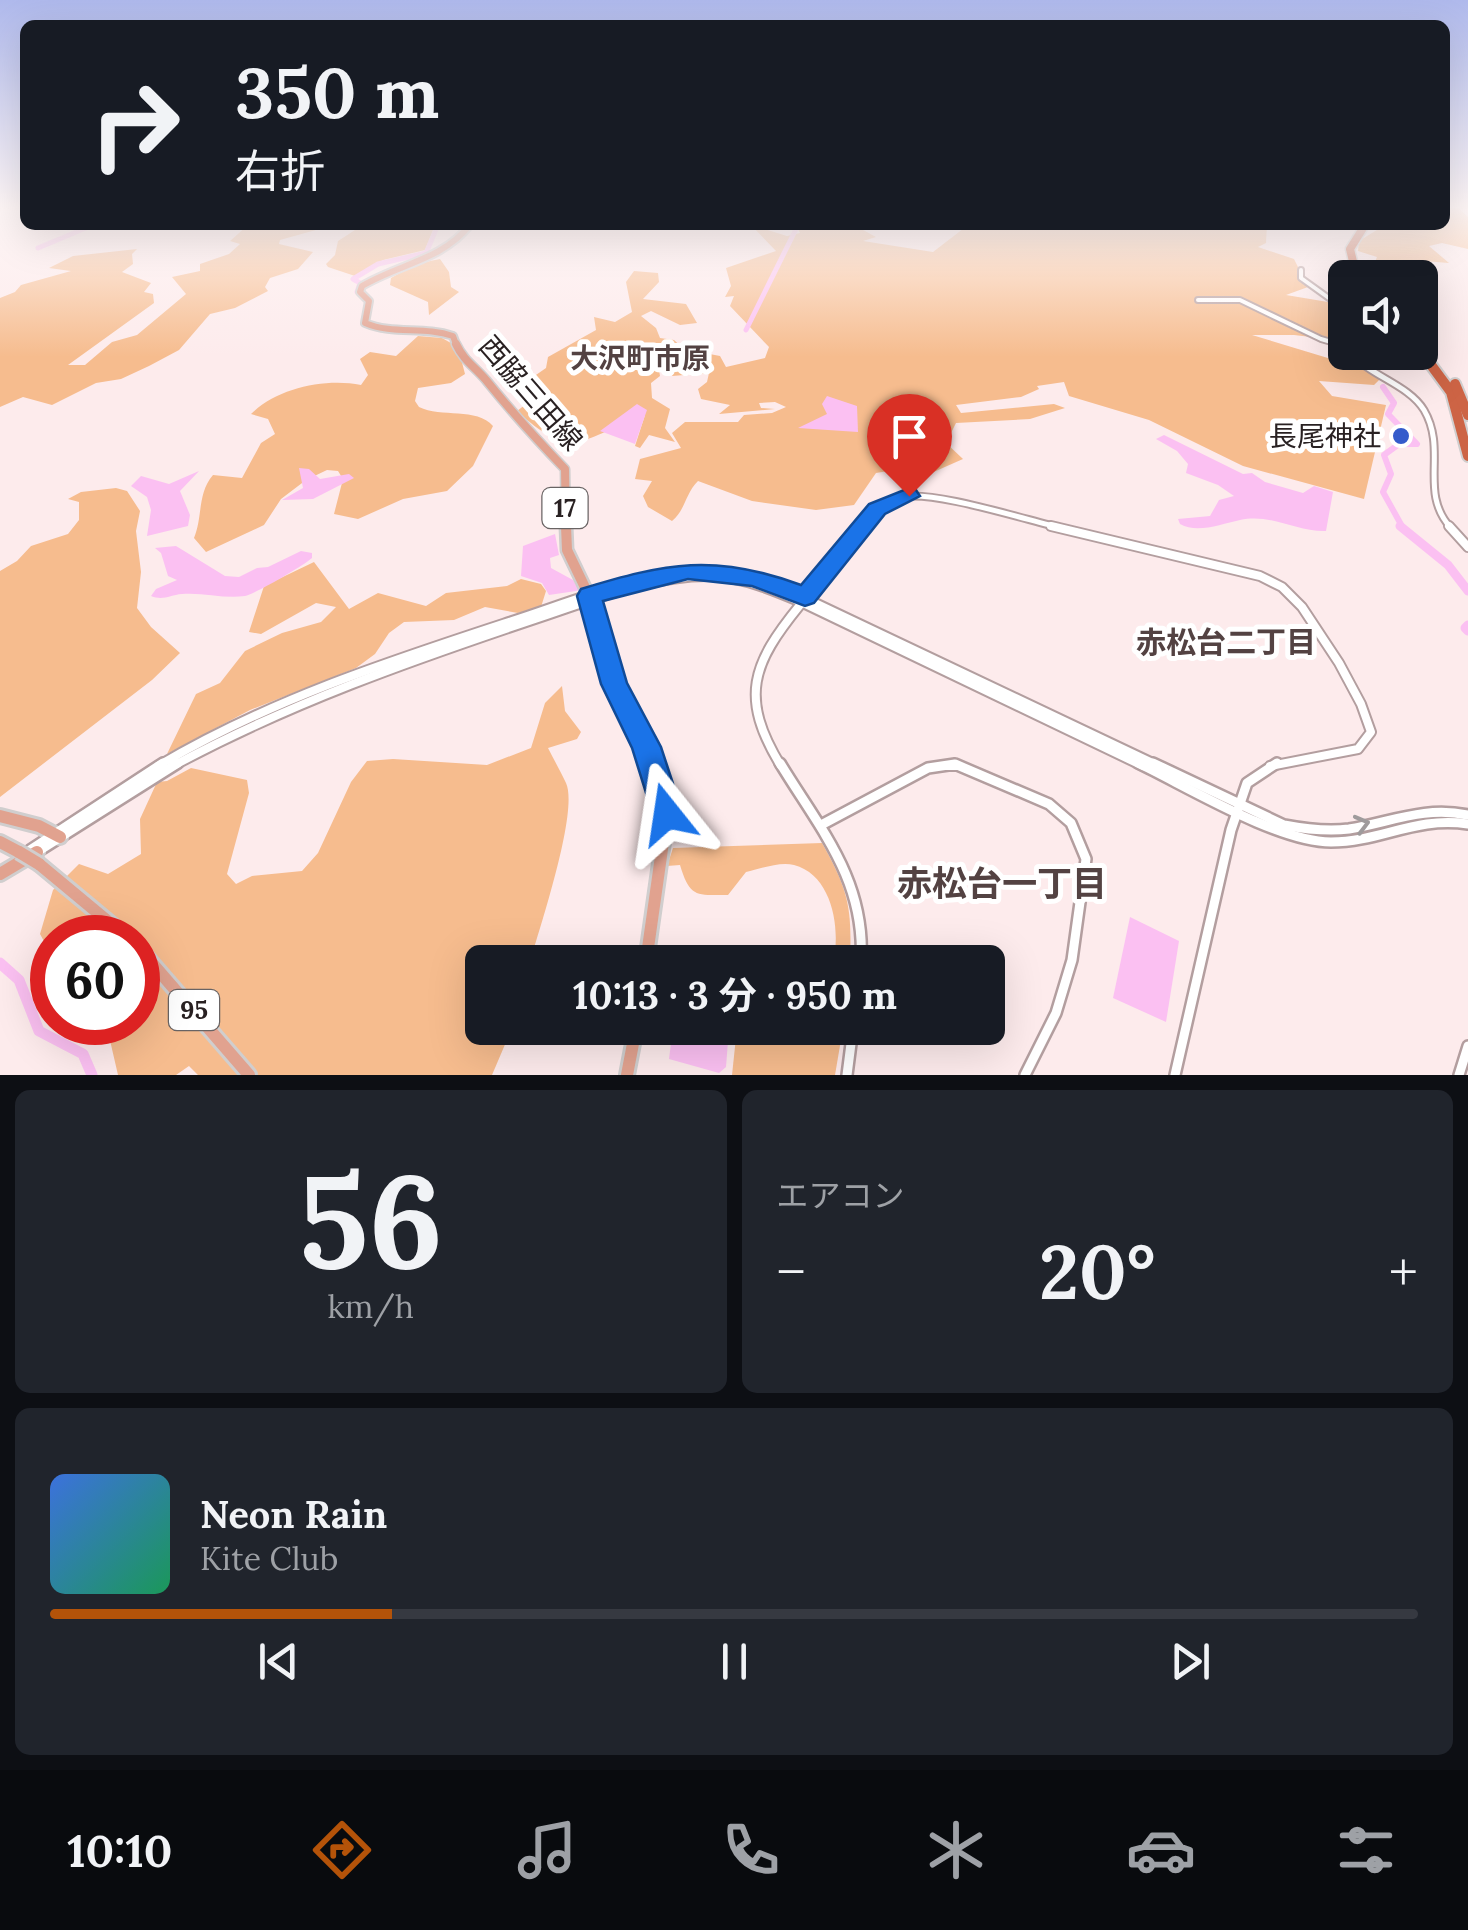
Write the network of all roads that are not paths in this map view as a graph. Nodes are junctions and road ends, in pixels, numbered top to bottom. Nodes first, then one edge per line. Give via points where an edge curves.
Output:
1 (432, 256) edge
2 (1301, 270) dead end
3 (1328, 297) edge
4 (1198, 300) dead end
5 (1328, 339) edge
6 (1438, 365) edge
7 (1370, 370) edge
8 (1436, 370) edge
9 (1462, 382) dead end
10 (1468, 396) edge
11 (1468, 414) edge
12 (1468, 456) edge
13 (1468, 547) edge
14 (591, 599) junction
15 (803, 599) junction
16 (1237, 807) junction
17 (1468, 815) edge
18 (0, 816) edge
19 (823, 824) junction
20 (1468, 824) edge
21 (57, 834) junction
22 (0, 842) edge
23 (38, 858) junction
24 (0, 875) edge
25 (102, 915) edge
26 (648, 945) edge
27 (862, 945) edge
28 (160, 972) edge
29 (633, 1045) edge
30 (851, 1045) edge
31 (1468, 1046) edge
32 (250, 1075) edge
33 (628, 1075) edge
34 (847, 1075) edge
35 (1025, 1075) edge
36 (1175, 1075) edge
37 (1459, 1075) edge

1 - 14 main road, 西脇三田線 / 17 via 362,286 369,301 365,323 450,334 464,362 563,464 566,550
2 - 3 street via 1301,278
4 - 5 street via 1240,300
6 - 11 highway
7 - 13 street via 1426,412 1437,460 1432,498
8 - 12 highway via 1451,392
9 - 10 highway
14 - 15 street via 712,576
14 - 21 street via 375,673 253,724
14 - 26 main road, 西脇三田線 / 17 via 610,672 646,747 667,814
15 - 16 street
15 - 16 street via 877,509 909,496 1272,580 1301,606 1366,710 1371,732 1350,752 1262,768
15 - 19 street via 762,654 752,696 766,741
16 -> 17 street via 1325,831 1419,809
16 - 20 street via 1290,834 1328,842 1418,819
16 - 36 street
18 - 21 main road
19 - 27 street via 852,880
19 - 35 street via 928,768 955,764 1049,804 1072,823 1086,859 1079,919 1056,1013
21 - 23 street
21 - 24 street
22 - 23 main road, bridge
23 - 24 main road
23 - 25 main road
28 - 32 main road, 95
29 - 33 main road
30 - 34 street
31 - 37 street

